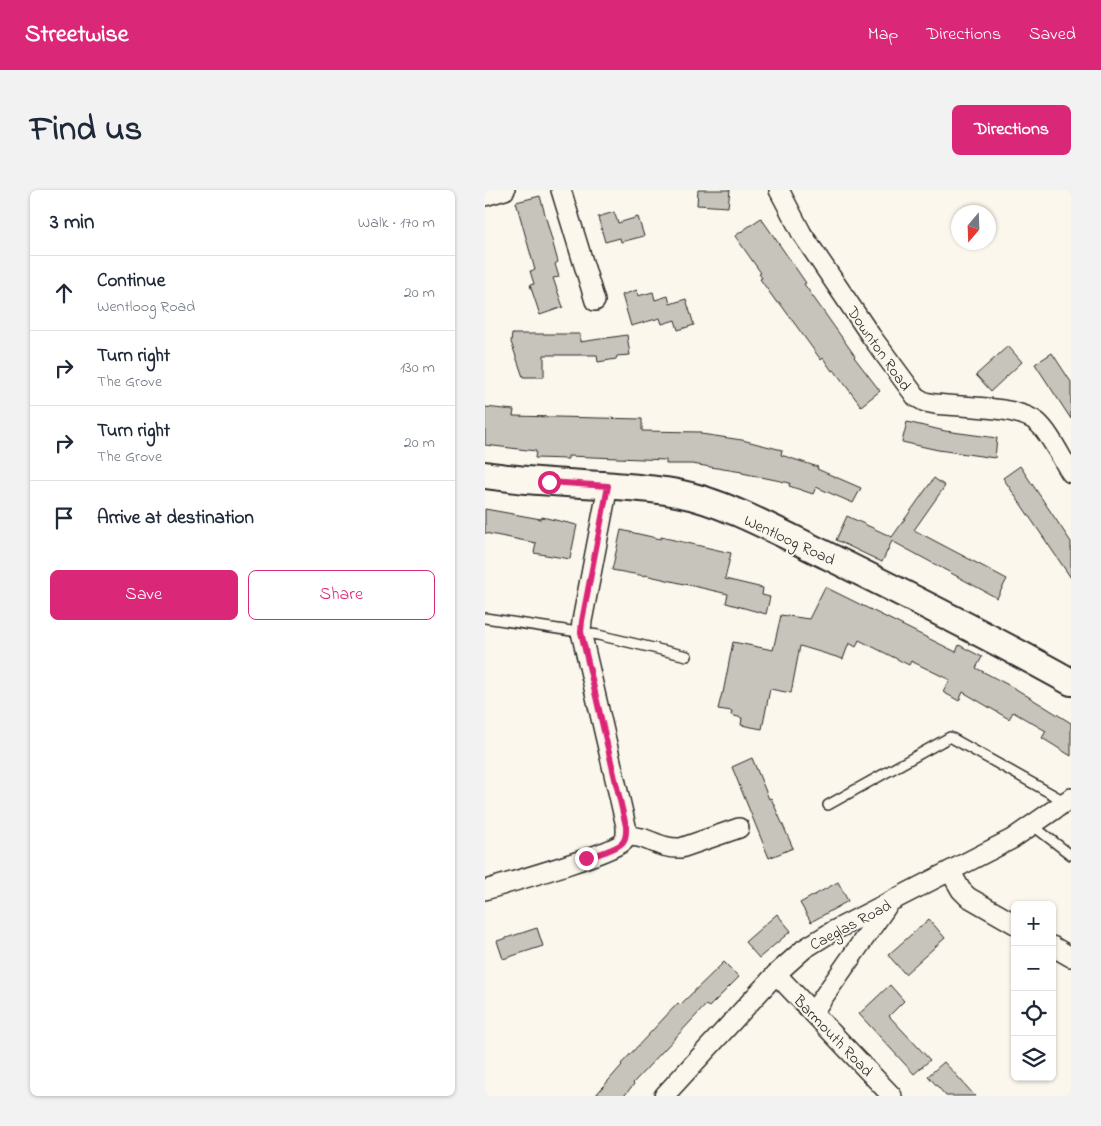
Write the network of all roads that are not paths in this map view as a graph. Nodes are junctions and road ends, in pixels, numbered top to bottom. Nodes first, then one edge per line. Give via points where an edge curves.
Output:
1 (505, 190) edge
2 (561, 190) edge
3 (779, 190) edge
4 (485, 196) edge
5 (595, 301) dead end
6 (1071, 473) edge
7 (485, 475) edge
8 (608, 486) junction
9 (485, 618) edge
10 (581, 632) junction
11 (687, 656) dead end
12 (1071, 682) edge
13 (1069, 800) edge
14 (828, 805) dead end
15 (1032, 826) junction
16 (739, 828) dead end
17 (626, 835) junction
18 (1071, 855) edge
19 (950, 871) junction
20 (485, 890) edge
21 (889, 903) junction
22 (1011, 922) edge
23 (1056, 948) edge
24 (1071, 957) edge
25 (775, 974) junction
26 (813, 1012) junction
27 (664, 1096) edge
28 (892, 1096) edge

1 - 4 street
2 - 5 street
3 - 6 street, Downton Road via 802,234 916,397 935,404 1028,416 1043,429
7 - 8 main road, Wentloog Road
8 - 10 street
8 - 12 main road, Wentloog Road via 678,493 738,514 884,584
9 - 10 lane
10 - 11 lane
10 - 17 street
13 - 14 lane via 951,737
13 - 15 street, Caeglas Road
15 - 18 lane
15 - 19 street, Caeglas Road
16 - 17 street via 672,849
17 - 20 street via 618,846
19 - 21 street, Caeglas Road
19 - 22 street via 968,897
21 - 25 street, Caeglas Road via 818,939
21 - 26 street
23 - 24 street
25 - 26 street, Barmouth Road
25 - 27 street, Caeglas Road
26 - 28 street, Barmouth Road

